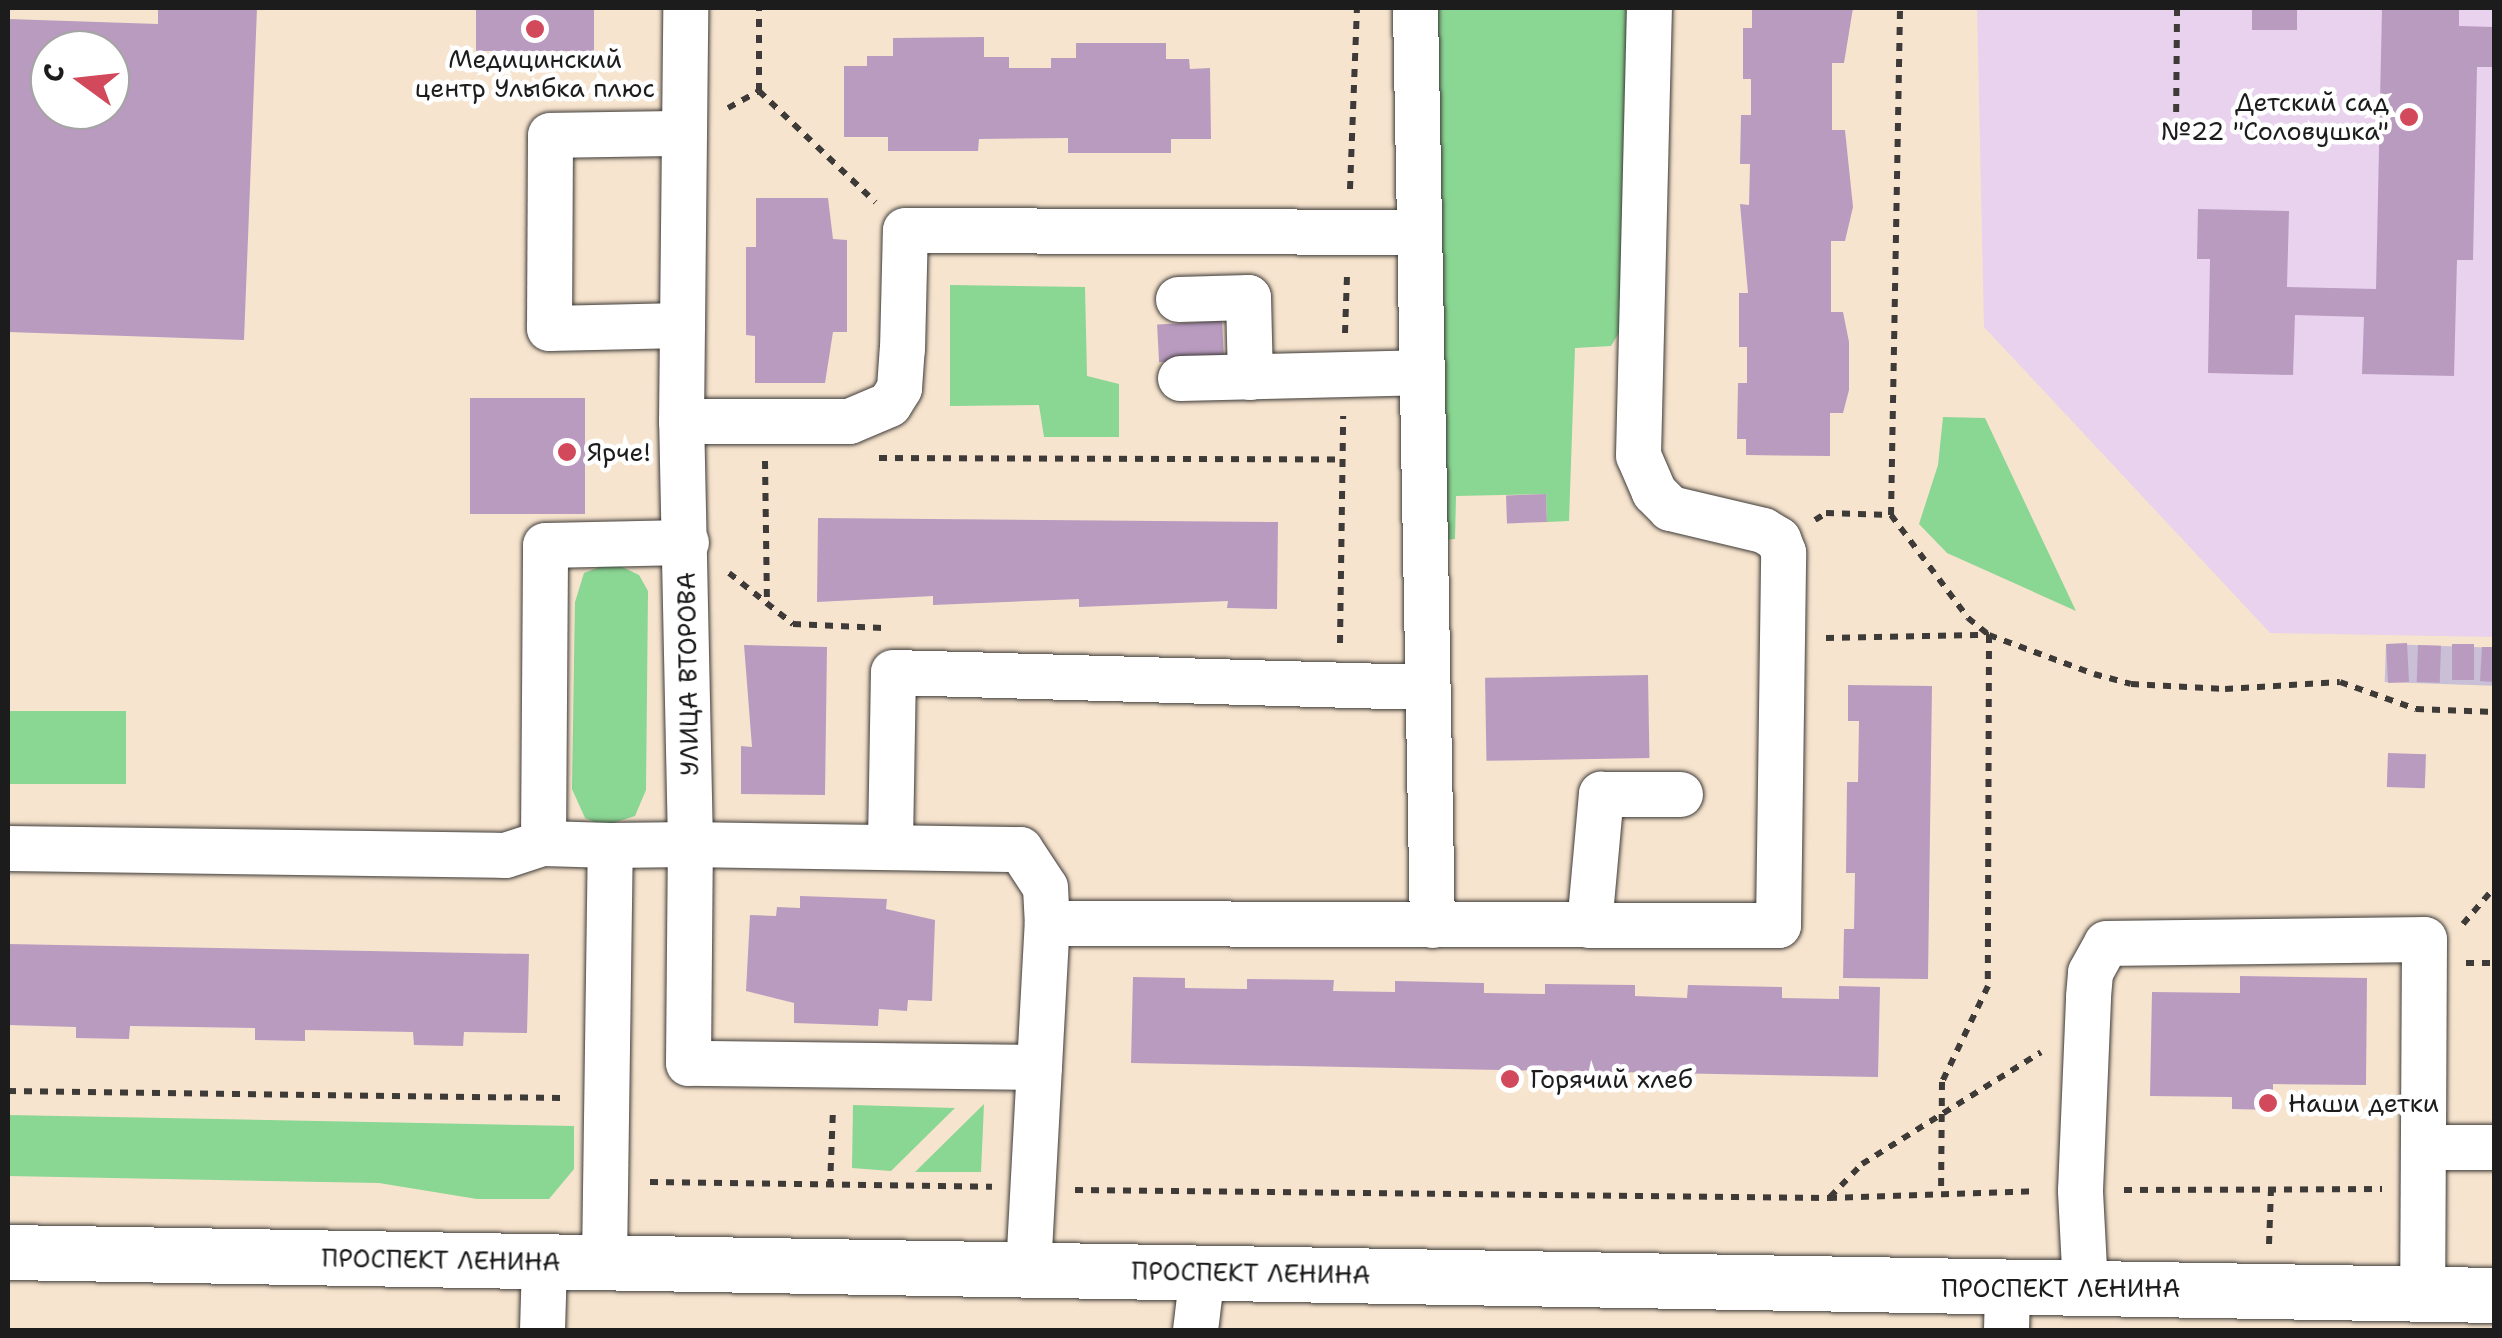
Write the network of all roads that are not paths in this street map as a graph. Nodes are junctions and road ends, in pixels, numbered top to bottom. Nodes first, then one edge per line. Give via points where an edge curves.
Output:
1 (685, 8) edge
2 (1415, 8) edge
3 (1649, 8) edge
4 (684, 133) junction
5 (1418, 232) junction
6 (1178, 300) dead end
7 (682, 326) junction
8 (1419, 372) junction
9 (1250, 377) junction
10 (1180, 378) dead end
11 (682, 439) junction
12 (686, 542) junction
13 (1424, 688) junction
14 (1680, 794) dead end
15 (890, 842) junction
16 (543, 843) junction
17 (690, 844) junction
18 (610, 845) junction
19 (8, 848) edge
20 (1047, 923) junction
21 (1432, 925) junction
22 (1589, 925) junction
23 (1039, 1067) junction
24 (2494, 1147) edge
25 (2424, 1168) junction
26 (8, 1252) edge
27 (544, 1262) junction
28 (604, 1262) junction
29 (1028, 1269) junction
30 (1202, 1272) junction
31 (2085, 1287) junction
32 (2422, 1294) junction
33 (2494, 1296) edge
34 (2006, 1309) edge
35 (542, 1330) edge
36 (1195, 1330) edge

1 - 4 street, УЛИЦА ВТОРОВА
2 - 5 street
3 - 22 street via 1638,455 1654,492 1670,508 1778,540 1778,926
4 - 7 street, УЛИЦА ВТОРОВА
4 - 7 street via 550,135 549,328
5 - 8 street
5 - 11 street via 906,230 901,368 889,404 849,421
6 - 9 street via 1248,297
7 - 11 street, УЛИЦА ВТОРОВА
8 - 9 street
8 - 13 street
9 - 10 street
11 - 12 street, УЛИЦА ВТОРОВА
12 - 16 street via 546,545
12 - 17 street, УЛИЦА ВТОРОВА
13 - 15 street via 893,672
13 - 21 street
14 - 22 street via 1601,794
15 - 17 street
15 - 20 street via 1020,849 1045,887
16 - 18 street
16 - 19 street via 505,855
17 - 18 street
17 - 23 street, УЛИЦА ВТОРОВА via 688,1063
18 - 28 street
20 - 21 street
20 - 23 street
21 - 22 street
23 - 29 street
24 - 25 street
25 - 31 street via 2424,939 2120,939 2098,952 2088,1024 2080,1190
25 - 32 street
26 - 27 main road, ПРОСПЕКТ ЛЕНИНА
27 - 28 main road, ПРОСПЕКТ ЛЕНИНА
27 - 35 street
28 - 29 main road, ПРОСПЕКТ ЛЕНИНА
29 - 30 main road, ПРОСПЕКТ ЛЕНИНА
30 - 34 main road, ПРОСПЕКТ ЛЕНИНА
30 - 36 street
31 - 32 main road, ПРОСПЕКТ ЛЕНИНА
31 - 34 main road, ПРОСПЕКТ ЛЕНИНА
32 - 33 main road, ПРОСПЕКТ ЛЕНИНА

